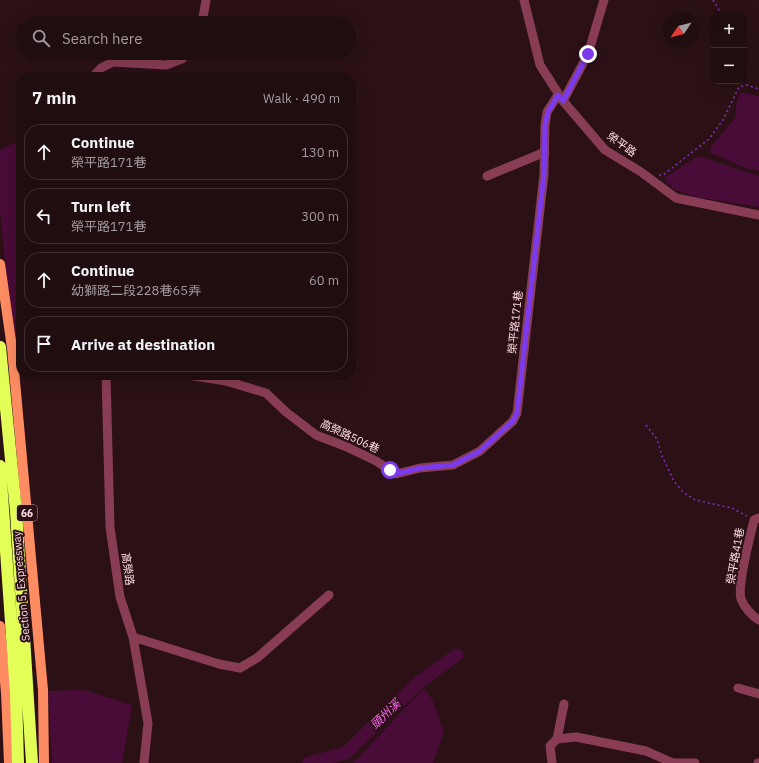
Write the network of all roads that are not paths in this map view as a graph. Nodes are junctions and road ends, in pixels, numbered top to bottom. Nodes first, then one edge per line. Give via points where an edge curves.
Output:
1 (206, 0) edge
2 (524, 0) edge
3 (604, 0) edge
4 (203, 16) edge
5 (179, 60) edge
6 (97, 72) edge
7 (561, 98) junction
8 (545, 152) junction
9 (487, 176) dead end
10 (759, 215) edge
11 (0, 264) edge
12 (6, 348) edge
13 (16, 353) edge
14 (106, 380) edge
15 (226, 380) edge
16 (0, 466) edge
17 (396, 474) joint
18 (756, 519) edge
19 (329, 596) dead end
20 (759, 620) edge
21 (0, 626) edge
22 (133, 637) junction
23 (738, 688) dead end
24 (759, 694) edge
25 (564, 704) dead end
26 (557, 739) junction
27 (670, 762) edge
28 (9, 763) edge
29 (18, 763) edge
30 (32, 763) edge
31 (44, 763) edge
32 (144, 763) edge
33 (552, 763) edge
34 (695, 763) edge

1 - 4 street
2 - 7 street, 榮平路 via 540,65
3 - 7 street, 榮平路171巷 via 588,54
5 - 6 street via 166,65 113,62
7 - 8 street, 榮平路171巷 via 548,112 545,125
7 - 10 street, 榮平路 via 605,150 676,198
8 - 9 street
8 - 17 street, 榮平路171巷 via 517,413 513,421 480,451 453,465 420,468
11 - 12 main road, Section 5, Expressway / 66
12 - 13 street
12 - 30 highway, 66
12 - 31 main road, Section 5, Expressway / 66 via 43,690
14 - 22 street, 高榮路 via 110,527 120,597
15 - 17 street, 高榮路506巷 via 266,393 316,435 348,447
16 - 29 highway, 66 via 16,693
18 - 20 street, 榮平路41巷 via 740,587 741,599
19 - 22 street via 257,658 240,668 219,664
21 - 28 main road
22 - 32 street, 高榮路 via 148,723
23 - 24 street
25 - 26 street
26 - 27 street via 576,738 646,751
26 - 33 street via 550,746
27 - 34 street

